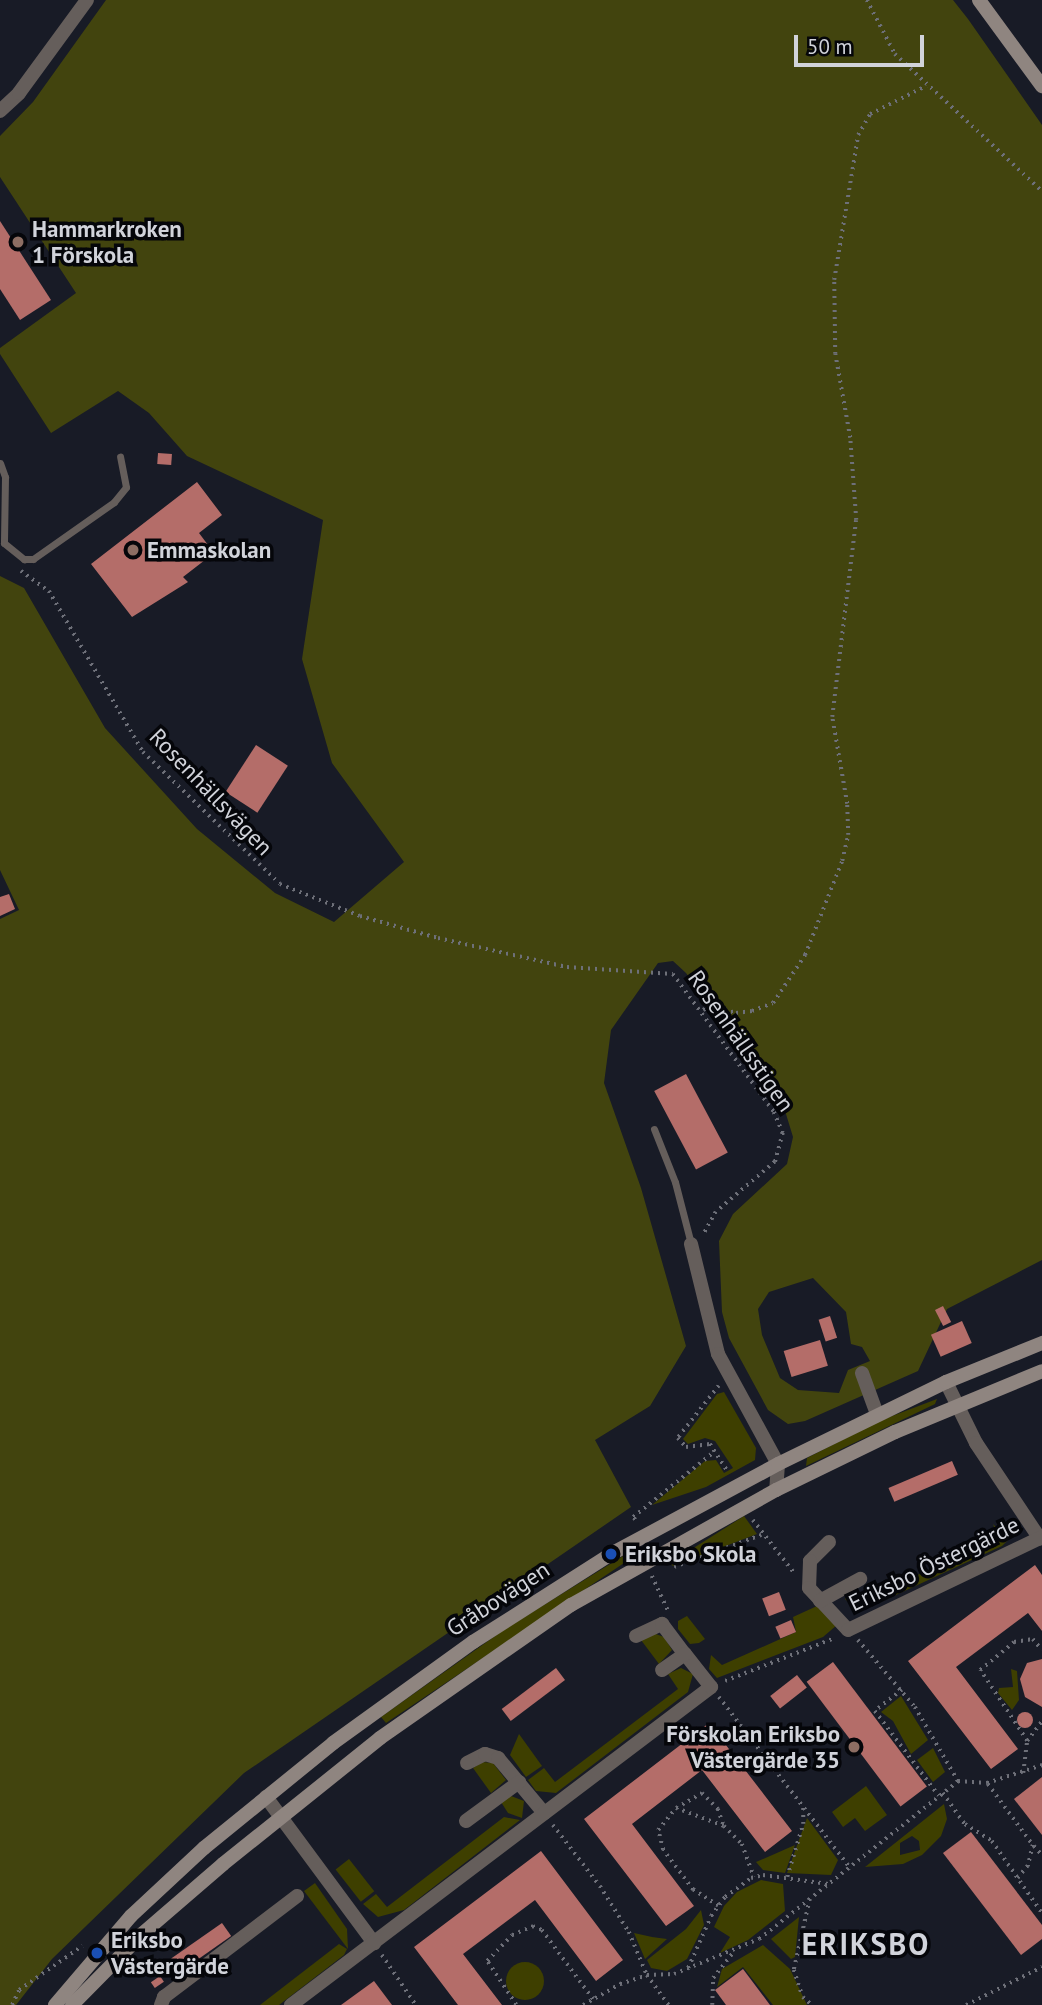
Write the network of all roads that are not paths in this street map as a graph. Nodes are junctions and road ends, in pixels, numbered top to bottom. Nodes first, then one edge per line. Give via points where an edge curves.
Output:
1 (88, 0) edge
2 (979, 0) edge
3 (1042, 86) edge
4 (0, 111) edge
5 (120, 457) dead end
6 (0, 463) edge
7 (654, 1129) dead end
8 (691, 1244) joint
9 (1042, 1343) edge
10 (1042, 1370) edge
11 (862, 1373) dead end
12 (946, 1382) junction
13 (958, 1405) junction
14 (877, 1414) junction
15 (778, 1464) junction
16 (776, 1490) junction
17 (1041, 1538) edge
18 (829, 1542) dead end
19 (860, 1579) dead end
20 (820, 1601) junction
21 (636, 1636) dead end
22 (685, 1654) junction
23 (662, 1670) dead end
24 (467, 1763) dead end
25 (519, 1782) junction
26 (265, 1797) junction
27 (544, 1813) junction
28 (281, 1819) junction
29 (466, 1821) dead end
30 (296, 1896) dead end
31 (373, 1943) junction
32 (55, 2005) edge
33 (72, 2005) edge
34 (161, 2005) edge
35 (291, 2005) edge

1 - 4 street via 19,93
2 - 3 main road
5 - 6 lane via 126,487 114,502 33,559 24,559 4,543 5,477
7 - 8 lane via 675,1182
8 - 15 street via 709,1323 729,1377
9 - 12 main road, Gråbovägen
10 - 13 main road, Gråbovägen
11 - 14 street
12 - 13 street, Eriksbo Östergärde
12 - 14 main road, Gråbovägen
13 - 16 main road, Gråbovägen
13 - 17 street, Eriksbo Östergärde via 976,1443
14 - 15 main road, Gråbovägen
15 - 16 street
15 - 26 main road, Gråbovägen via 611,1554 472,1642
16 - 28 main road, Gråbovägen via 570,1605 380,1738
17 - 20 street, Eriksbo Östergärde via 848,1630
18 - 20 street, Eriksbo Östergärde via 810,1561 809,1588
19 - 20 street, Eriksbo Östergärde
21 - 22 street via 662,1624
22 - 23 street
22 - 27 street via 711,1687
24 - 25 street via 485,1754 498,1758
25 - 27 street
25 - 29 street
26 - 28 street
26 - 32 main road, Gråbovägen via 131,1916
27 - 31 street
28 - 31 street
28 - 33 main road, Gråbovägen via 142,1934
30 - 34 street via 164,1997
31 - 35 street

